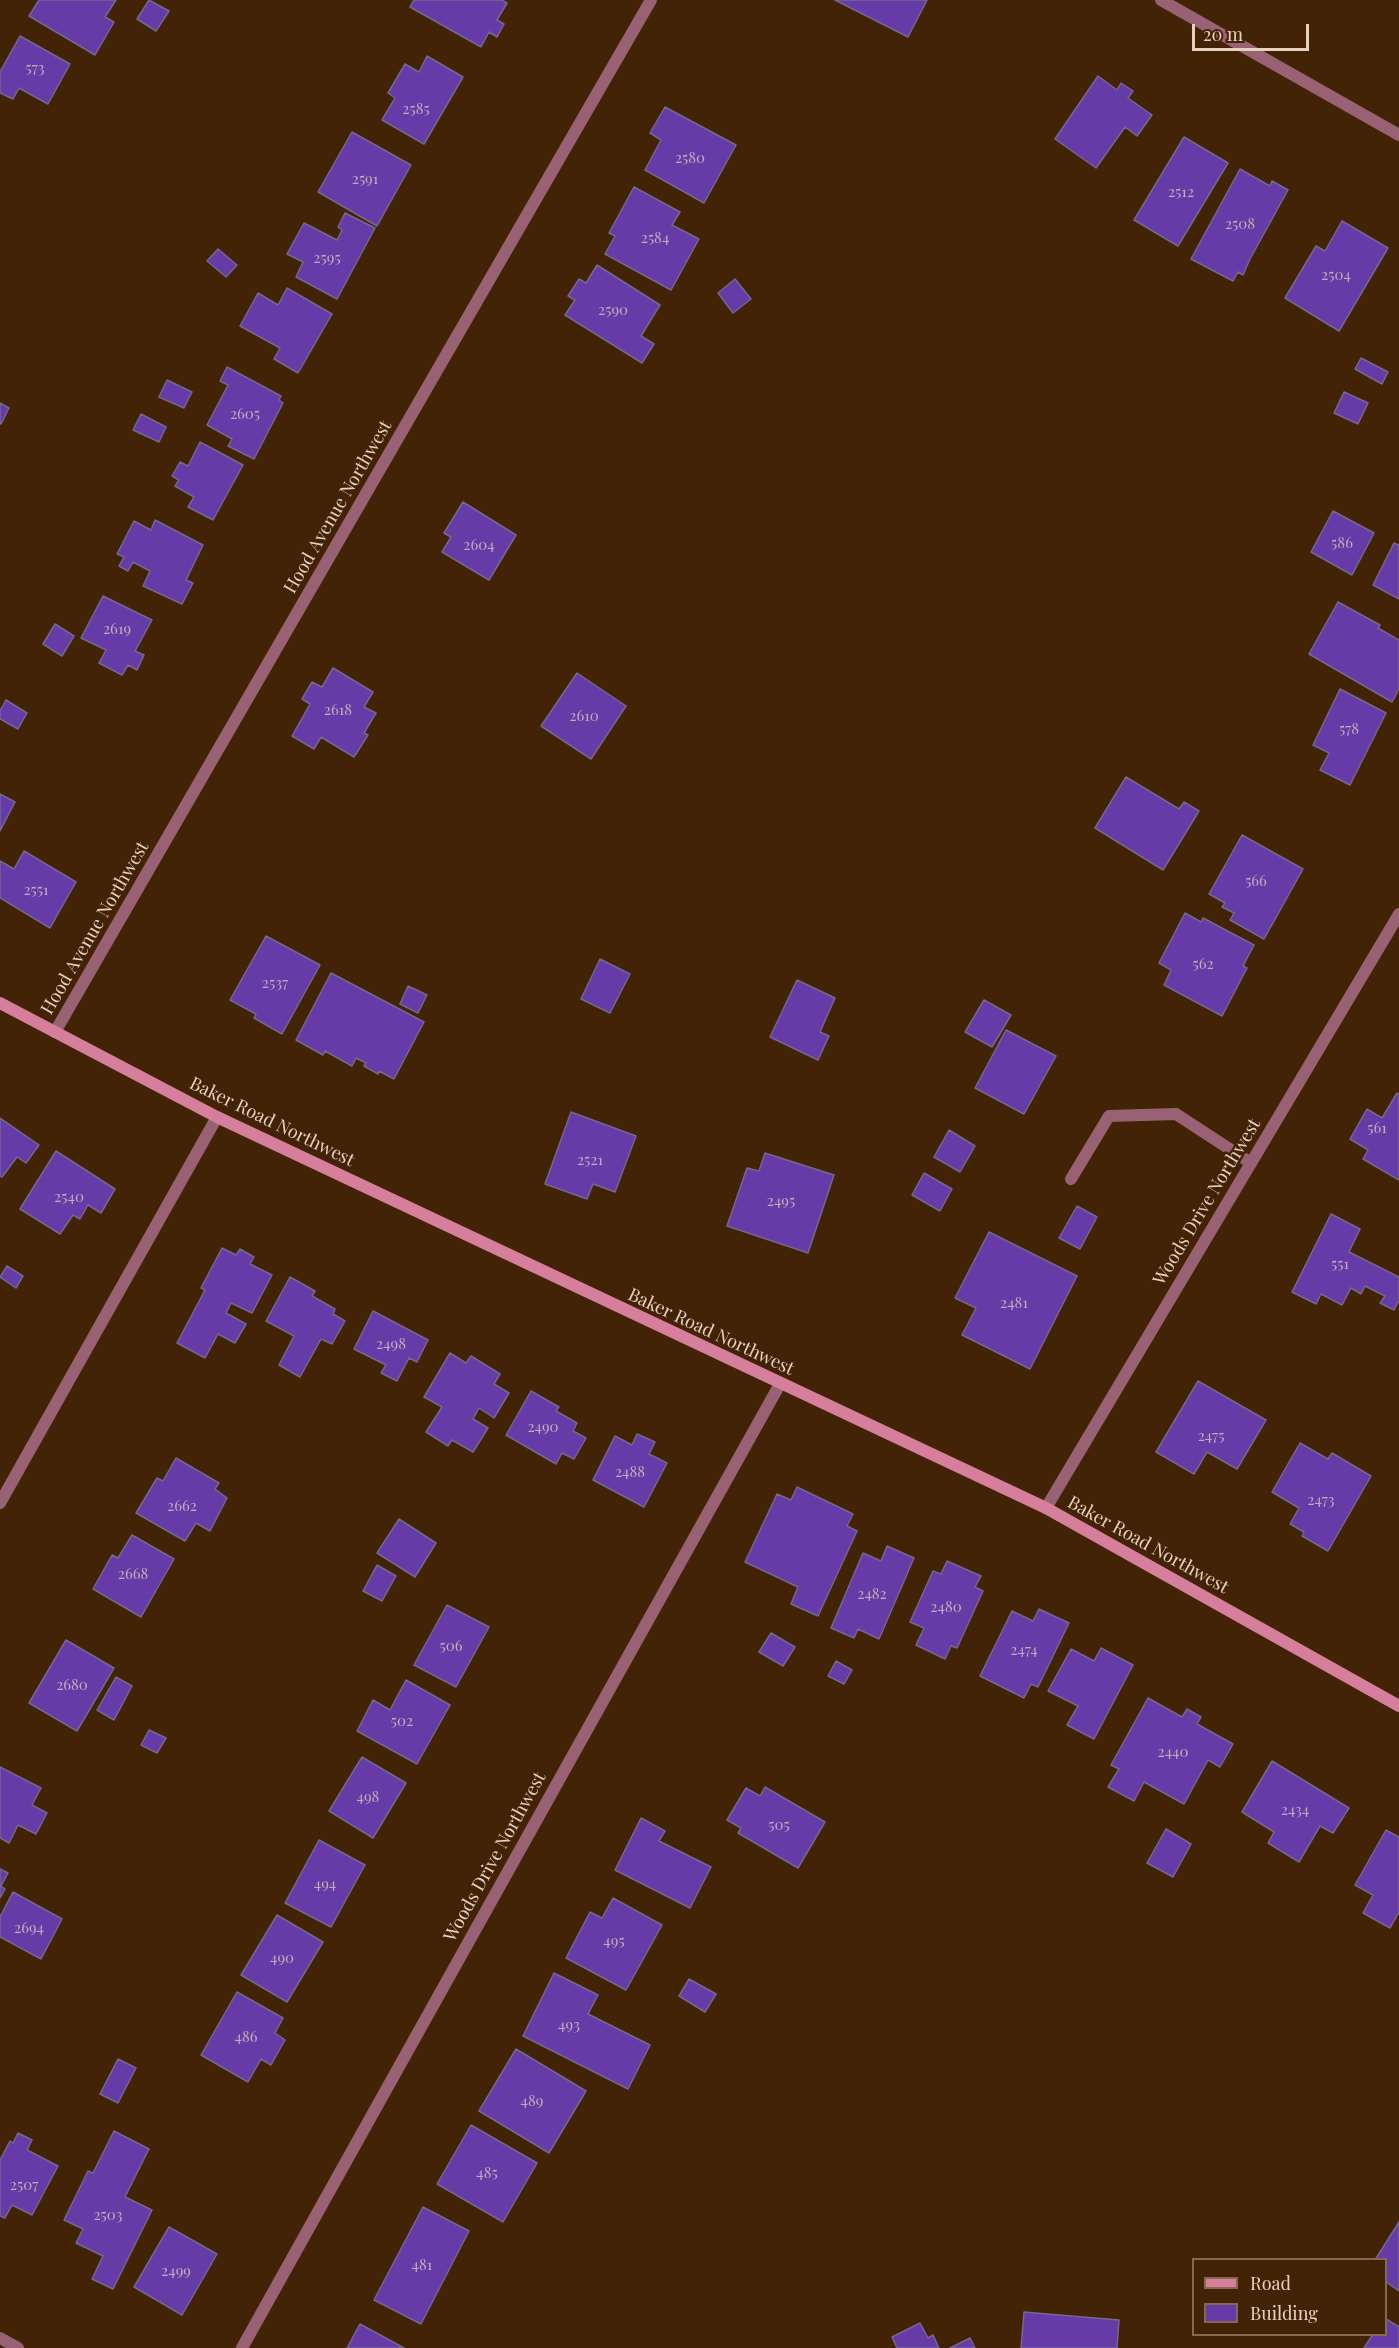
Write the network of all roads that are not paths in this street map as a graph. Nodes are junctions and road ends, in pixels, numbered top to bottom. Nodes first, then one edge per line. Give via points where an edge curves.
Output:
1 (651, 0) edge
2 (1161, 0) edge
3 (1399, 135) edge
4 (1399, 914) edge
5 (0, 1003) edge
6 (56, 1032) junction
7 (217, 1117) junction
8 (1251, 1163) junction
9 (1071, 1179) dead end
10 (780, 1384) junction
11 (0, 1503) edge
12 (1046, 1509) junction
13 (1399, 1706) edge
14 (0, 2338) edge
15 (18, 2348) edge
16 (242, 2348) edge

1 - 6 street, Hood Avenue Northwest
2 - 3 street
4 - 8 street, Woods Drive Northwest
5 - 6 street, Baker Road Northwest
6 - 7 street, Baker Road Northwest
7 - 10 street, Baker Road Northwest
7 - 11 street
8 - 9 street via 1176,1114 1109,1116
8 - 12 street, Woods Drive Northwest
10 - 12 street, Baker Road Northwest
10 - 16 street, Woods Drive Northwest
12 - 13 street, Baker Road Northwest
14 - 15 street

